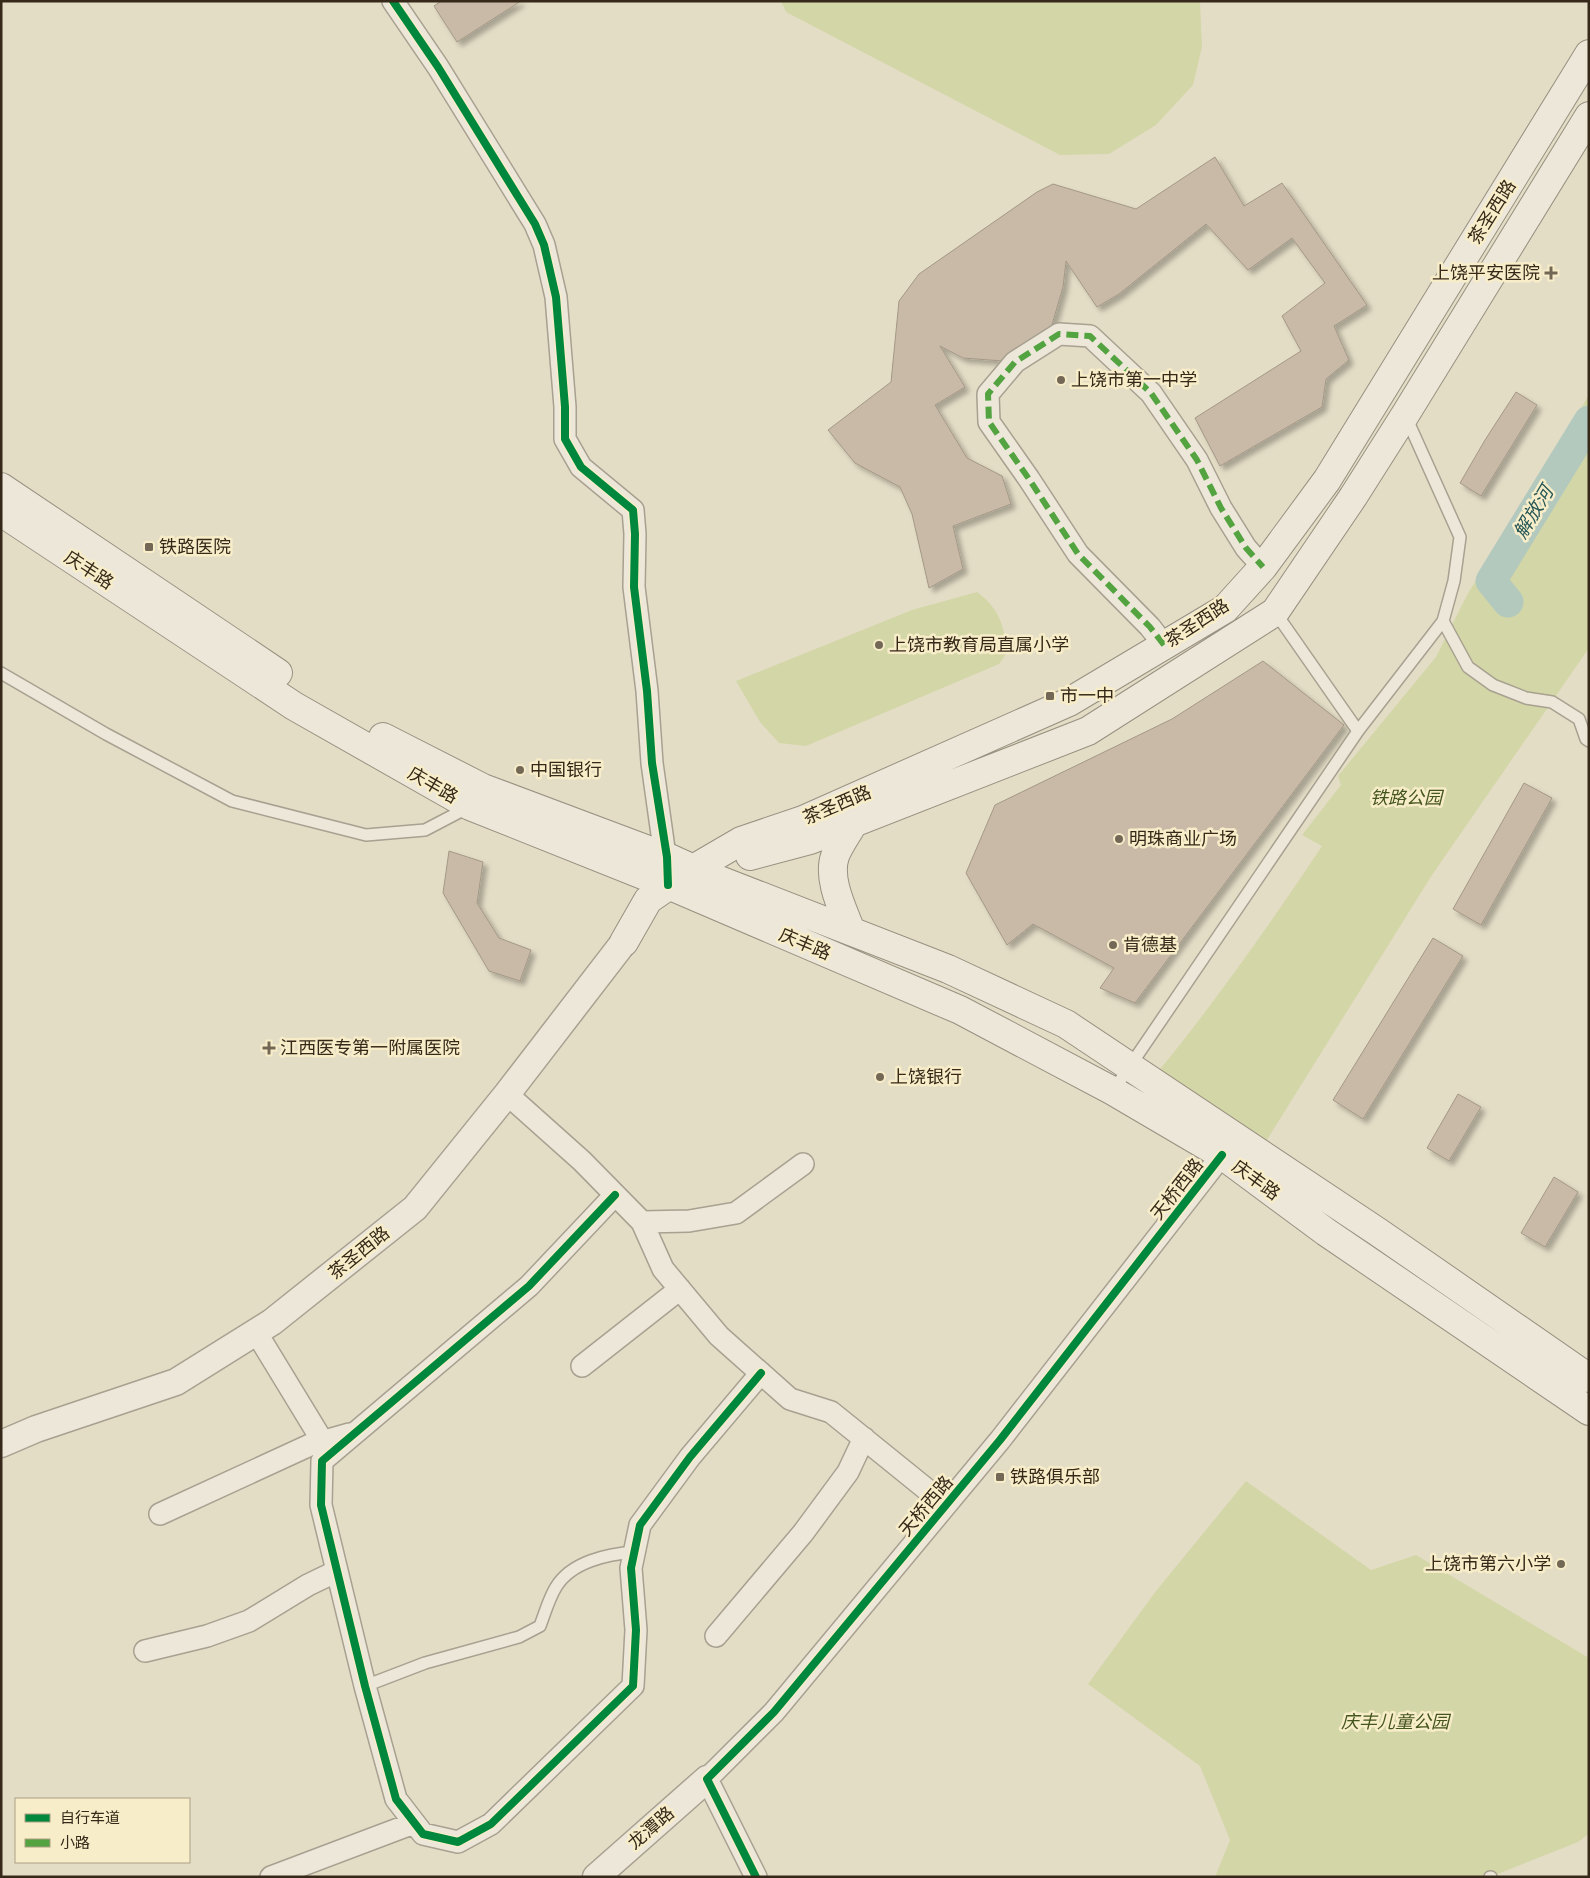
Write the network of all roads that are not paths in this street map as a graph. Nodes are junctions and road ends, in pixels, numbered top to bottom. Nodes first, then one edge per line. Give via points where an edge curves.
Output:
1 (393, 1) edge
2 (1589, 54) edge
3 (1589, 116) edge
4 (1405, 415) junction
5 (1, 487) edge
6 (1, 512) edge
7 (1263, 567) junction
8 (1275, 612) junction
9 (1442, 621) junction
10 (1164, 646) junction
11 (1, 673) edge
12 (1358, 731) junction
13 (1589, 741) edge
14 (470, 806) junction
15 (854, 822) junction
16 (667, 857) junction
17 (689, 881) junction
18 (851, 931) junction
19 (624, 942) joint
20 (1129, 1067) junction
21 (1113, 1091) junction
22 (507, 1094) junction
23 (1222, 1155) junction
24 (804, 1164) dead end
25 (615, 1195) junction
26 (642, 1222) junction
27 (680, 1289) junction
28 (256, 1332) junction
29 (582, 1366) dead end
30 (761, 1373) junction
31 (1589, 1378) edge
32 (1589, 1411) edge
33 (357, 1432) junction
34 (864, 1438) junction
35 (323, 1442) junction
36 (1, 1444) edge
37 (946, 1505) junction
38 (160, 1514) dead end
39 (634, 1552) junction
40 (337, 1571) junction
41 (716, 1636) dead end
42 (145, 1651) dead end
43 (366, 1686) junction
44 (706, 1779) junction
45 (414, 1822) junction
46 (271, 1877) edge
47 (596, 1877) edge
48 (756, 1877) edge

1 - 16 street via 438,67 535,224 544,245 556,297 565,439 581,467 633,510 634,587 652,763
2 - 7 main road, 茶圣西路 via 1327,480
3 - 4 main road, 茶圣西路
4 - 8 main road, 茶圣西路
4 - 9 lane via 1460,537 1454,581
5 - 16 main road via 334,712 483,788
6 - 14 main road, 庆丰路 via 294,706
7 - 10 main road, 茶圣西路 via 1225,609
7 - 10 street via 1246,548 1197,460 1151,393 1090,336 1059,334 1015,362 988,394 989,422 1078,554 1150,627
8 - 12 lane
8 - 15 main road, 茶圣西路 via 1088,731
9 - 12 lane
9 - 13 lane via 1468,667 1493,685 1526,698 1552,702 1579,719
10 - 17 main road, 茶圣西路 via 1069,702 803,820 741,841
11 - 14 lane via 232,801 366,835 425,830
12 - 20 lane
14 - 17 main road, 庆丰路
15 - 17 main road, 茶圣西路
15 - 18 main road via 835,858 834,868 834,885
16 - 17 main road
17 - 18 main road
17 - 19 main road, 茶圣西路 via 648,900
17 - 21 main road, 庆丰路 via 960,1010
18 - 20 main road via 948,969 1066,1024
19 - 22 street, 茶圣西路
20 - 21 lane
20 - 31 main road via 1378,1232
21 - 23 main road, 庆丰路
22 - 25 street
22 - 28 street, 茶圣西路 via 415,1208
23 - 32 main road, 庆丰路 via 1326,1232
23 - 37 street, 天桥西路
24 - 26 street via 736,1213 689,1221
25 - 26 street
25 - 33 street via 529,1286
26 - 27 street via 663,1269
27 - 29 street
27 - 30 street via 719,1336
28 - 35 street
28 - 36 street, 茶圣西路 via 176,1382
30 - 34 street via 790,1399 831,1412
30 - 39 street via 690,1457 640,1525
33 - 35 street
33 - 40 street via 322,1461 321,1505
34 - 37 street
34 - 41 street via 848,1472
35 - 38 street via 310,1445
37 - 44 street, 天桥西路 via 774,1712
39 - 43 lane via 618,1553 577,1566 556,1586 540,1626 519,1637 425,1663
39 - 45 street via 631,1568 636,1630 633,1686 491,1824 458,1842 423,1834
40 - 42 street via 249,1621 207,1636
40 - 43 street
43 - 45 street via 396,1799
44 - 47 street, 龙潭路
44 - 48 street
45 - 46 street

